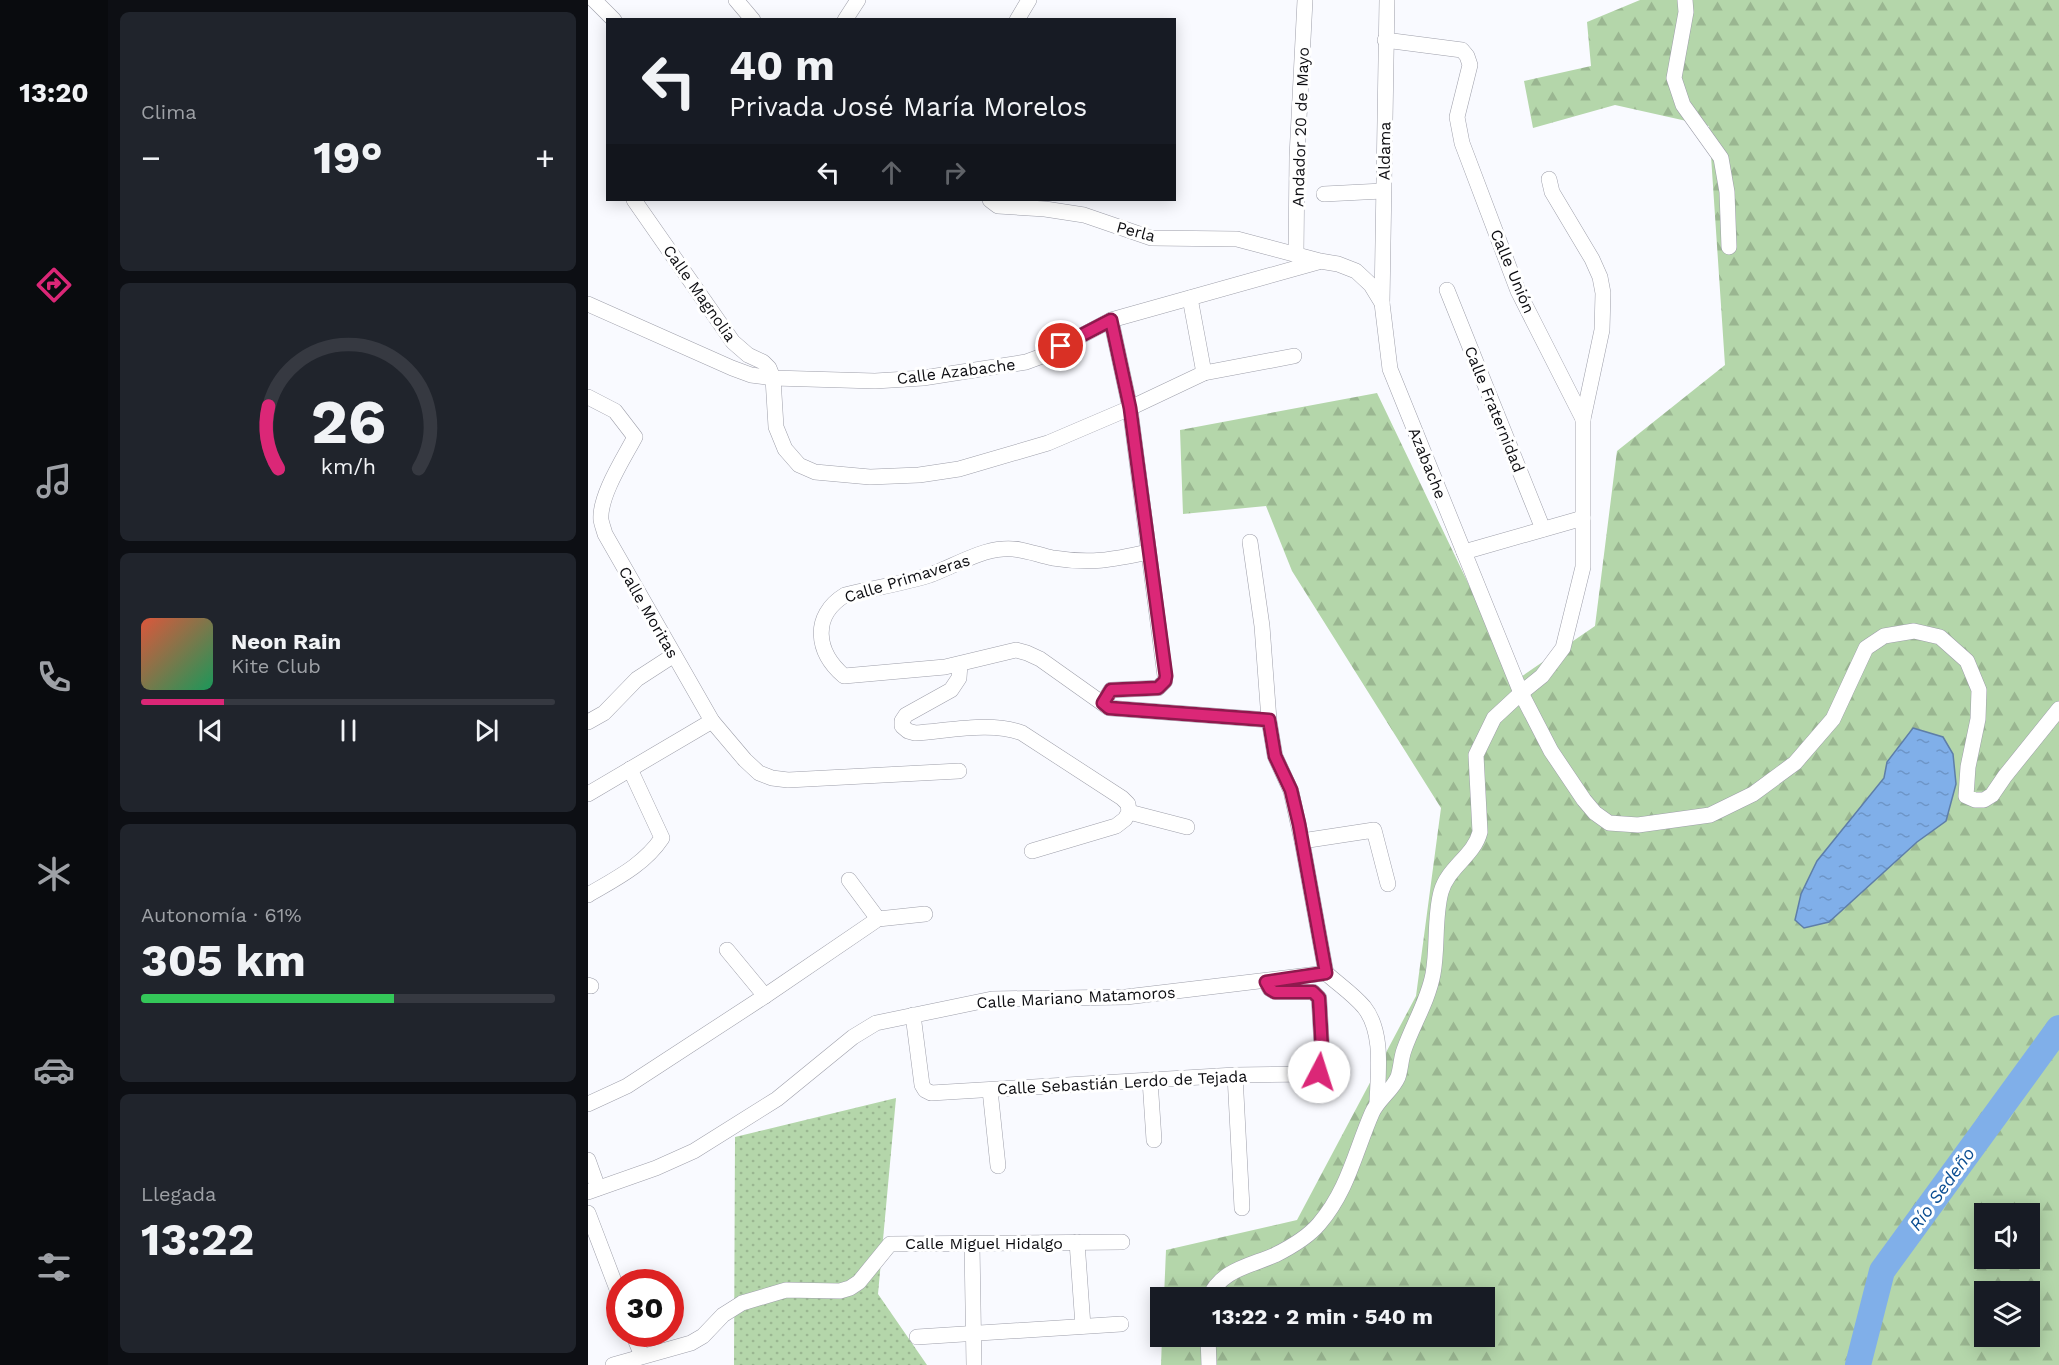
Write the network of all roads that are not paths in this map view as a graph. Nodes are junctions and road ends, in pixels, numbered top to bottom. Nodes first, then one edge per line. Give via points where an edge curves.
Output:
1 (594, 0) edge
2 (736, 0) edge
3 (858, 0) edge
4 (1029, 0) edge
5 (1305, 0) edge
6 (1387, 0) edge
7 (1685, 0) edge
8 (612, 18) edge
9 (751, 18) edge
10 (846, 18) edge
11 (1018, 18) edge
12 (1385, 40) junction
13 (1549, 179) dead end
14 (1383, 191) junction
15 (1324, 194) dead end
16 (635, 201) edge
17 (991, 201) edge
18 (1729, 247) dead end
19 (1296, 255) junction
20 (1320, 261) junction
21 (1447, 290) dead end
22 (1190, 298) junction
23 (1382, 303) junction
24 (588, 304) edge
25 (1111, 320) junction
26 (1294, 356) dead end
27 (1204, 373) junction
28 (772, 378) junction
29 (588, 397) edge
30 (1130, 408) junction
31 (1583, 419) junction
32 (1583, 518) junction
33 (1543, 529) junction
34 (1250, 542) dead end
35 (1148, 552) junction
36 (1464, 552) junction
37 (674, 655) junction
38 (960, 664) junction
39 (1521, 693) junction
40 (1103, 703) junction
41 (2059, 709) edge
42 (1269, 720) junction
43 (712, 721) junction
44 (588, 722) edge
45 (630, 769) junction
46 (959, 771) dead end
47 (588, 794) edge
48 (1129, 812) junction
49 (1187, 827) dead end
50 (1302, 841) junction
51 (1032, 851) dead end
52 (849, 880) dead end
53 (1388, 884) dead end
54 (588, 895) edge
55 (925, 914) dead end
56 (878, 919) junction
57 (727, 950) dead end
58 (1326, 973) junction
59 (1266, 982) junction
60 (765, 996) junction
61 (913, 1015) junction
62 (1235, 1075) junction
63 (1150, 1080) junction
64 (990, 1089) junction
65 (1377, 1103) junction
66 (588, 1104) edge
67 (1154, 1140) dead end
68 (588, 1160) edge
69 (998, 1166) dead end
70 (593, 1190) edge
71 (1242, 1208) dead end
72 (588, 1213) edge
73 (1077, 1242) junction
74 (1122, 1242) dead end
75 (972, 1245) junction
76 (609, 1269) edge
77 (1214, 1287) edge
78 (1121, 1324) dead end
79 (1083, 1326) junction
80 (973, 1333) junction
81 (917, 1337) dead end
82 (638, 1347) edge
83 (1208, 1347) edge
84 (642, 1356) junction
85 (613, 1365) edge
86 (974, 1365) edge
87 (1209, 1365) edge

1 - 8 street
2 - 9 street
3 - 10 street
4 - 11 street
5 - 19 street, Andador 20 de Mayo
6 - 12 street, Aldama
7 - 18 street via 1674,78 1683,105 1721,158
12 - 14 street, Aldama
12 - 31 street, Calle Unión via 1462,50 1467,56 1470,65 1457,117 1462,143 1518,291
13 - 31 street via 1552,192 1592,259 1603,293 1602,330
14 - 15 street
14 - 23 street, Aldama
16 - 28 street, Calle Magnolia via 733,342 763,362
17 - 19 street, Perla via 998,206 1084,215 1151,238 1237,239
19 - 20 street, Perla
20 - 22 street, Calle Azabache
20 - 23 street, Azabache via 1356,271
21 - 33 street, Calle Fraternidad
22 - 25 street, Calle Azabache
22 - 27 street
23 - 36 street, Azabache via 1390,369
24 - 28 street, Calle Azabache via 732,368
25 - 28 street, Calle Azabache via 1026,362 923,378
25 - 30 street
26 - 27 street
27 - 30 street
28 - 30 street via 776,427 785,449 800,465 815,472 870,477 959,469 1048,443
29 - 37 street, Calle Moritas via 615,411 635,437 608,490 601,519 605,534
30 - 35 street
31 - 32 street
32 - 33 street
32 - 39 street via 1583,567 1563,648 1542,676
33 - 36 street
34 - 42 street via 1262,626
35 - 38 street, Calle Primaveras via 1083,562 1015,549 989,551 927,576 844,595 826,612 821,630 823,649 833,667 844,676
35 - 40 street via 1165,681 1158,688 1111,690
36 - 39 street, Azabache
37 - 43 street, Calle Moritas
37 - 44 street via 637,679 604,713
38 - 40 street, Calle Primaveras via 1016,650 1027,653
38 - 48 street via 957,684 906,716 902,726 915,733 1010,728 1122,798
39 - 41 street, Azabache via 1551,751 1595,813 1609,823 1638,825 1710,815 1753,794 1795,763 1833,719 1866,648 1884,636 1914,631 1940,637 1968,661 1979,690 1966,796 1984,800 1992,795
39 - 65 street via 1494,718 1476,755 1480,832 1477,843 1452,870 1440,894 1427,997 1398,1076
40 - 42 street, Calle Primaveras via 1109,708
42 - 50 street via 1275,756 1291,790
43 - 45 street
43 - 46 street, Calle Moritas via 745,760 772,778
45 - 47 street
45 - 54 street via 662,838 640,863
48 - 49 street
48 - 51 street via 1116,826
50 - 53 street via 1374,830
50 - 58 street
52 - 56 street
55 - 56 street
56 - 60 street
57 - 60 street
58 - 59 street, Calle Mariano Matamoros
58 - 65 street via 1365,1009 1373,1023 1377,1038
59 - 61 street, Calle Mariano Matamoros via 1126,997 992,999
59 - 62 street, Calle Sebastián Lerdo de Tejada via 1275,992 1317,994 1323,1068 1313,1074
60 - 66 street via 627,1086
61 - 64 street, Calle Sebastián Lerdo de Tejada via 925,1090 931,1093
61 - 70 street, Calle Mariano Matamoros via 864,1029 777,1099 694,1151
62 - 63 street, Calle Sebastián Lerdo de Tejada
62 - 71 street
63 - 64 street, Calle Sebastián Lerdo de Tejada
63 - 67 street
64 - 69 street
65 - 77 street via 1342,1191 1318,1225 1292,1246 1233,1271
68 - 70 street
72 - 76 street
73 - 74 street, Calle Miguel Hidalgo
73 - 75 street, Calle Miguel Hidalgo
73 - 79 street
75 - 80 street
75 - 84 street, Calle Miguel Hidalgo via 890,1244 850,1288 786,1290 742,1303 691,1343
78 - 79 street
79 - 80 street
80 - 81 street
80 - 86 street
82 - 84 street
83 - 87 street
84 - 85 street

